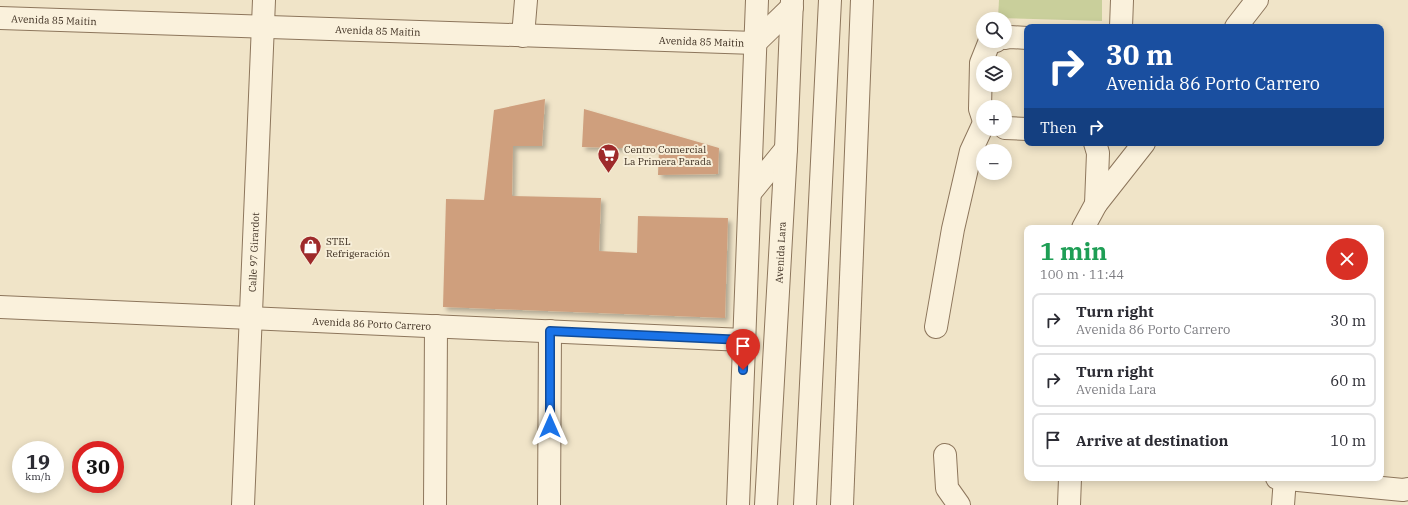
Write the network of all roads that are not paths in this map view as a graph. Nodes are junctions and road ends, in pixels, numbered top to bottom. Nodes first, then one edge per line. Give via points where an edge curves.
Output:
1 (264, 0) edge
2 (526, 0) edge
3 (757, 0) edge
4 (830, 0) edge
5 (862, 0) edge
6 (1122, 0) edge
7 (1257, 0) edge
8 (792, 4) edge
9 (0, 18) edge
10 (1121, 24) edge
11 (1238, 24) edge
12 (262, 27) junction
13 (523, 36) junction
14 (1012, 36) edge
15 (1024, 38) edge
16 (755, 43) junction
17 (987, 48) edge
18 (980, 100) edge
19 (1012, 128) edge
20 (1024, 129) edge
21 (978, 136) edge
22 (1096, 146) edge
23 (1142, 146) edge
24 (786, 149) junction
25 (750, 194) junction
26 (1096, 204) junction
27 (1084, 225) edge
28 (0, 307) edge
29 (251, 318) junction
30 (436, 326) junction
31 (936, 327) dead end
32 (550, 331) junction
33 (744, 340) junction
34 (945, 455) dead end
35 (1070, 481) edge
36 (1282, 481) edge
37 (1312, 481) edge
38 (1408, 489) edge
39 (243, 505) edge
40 (435, 505) edge
41 (549, 505) edge
42 (738, 505) edge
43 (766, 505) edge
44 (805, 505) edge
45 (842, 505) edge
46 (959, 505) edge
47 (1069, 505) edge
48 (1283, 505) edge

1 - 12 street, Calle 97 Girardot
2 - 13 street
3 - 16 street
4 - 44 street
5 - 45 street
6 - 10 street
7 - 11 street
8 - 16 street
8 - 24 street, Avenida Lara
9 - 12 street, Avenida 85 Maitin
12 - 13 street, Avenida 85 Maitin
12 - 29 street, Calle 97 Girardot
13 - 16 street, Avenida 85 Maitin
14 - 15 street
16 - 25 street
17 - 18 street via 981,63
19 - 20 street
21 - 31 street via 971,151 954,222
22 - 26 street via 1098,153
23 - 26 street
24 - 25 street
24 - 43 street, Avenida Lara
25 - 33 street
26 - 27 street
28 - 29 street, Avenida 86 Porto Carrero
29 - 30 street, Avenida 86 Porto Carrero
29 - 39 street, Calle 97 Girardot
30 - 32 street, Avenida 86 Porto Carrero
30 - 40 street
32 - 33 street, Avenida 86 Porto Carrero
32 - 41 street
33 - 42 street
34 - 46 street via 947,488
35 - 47 street
36 - 48 street
37 - 38 street

